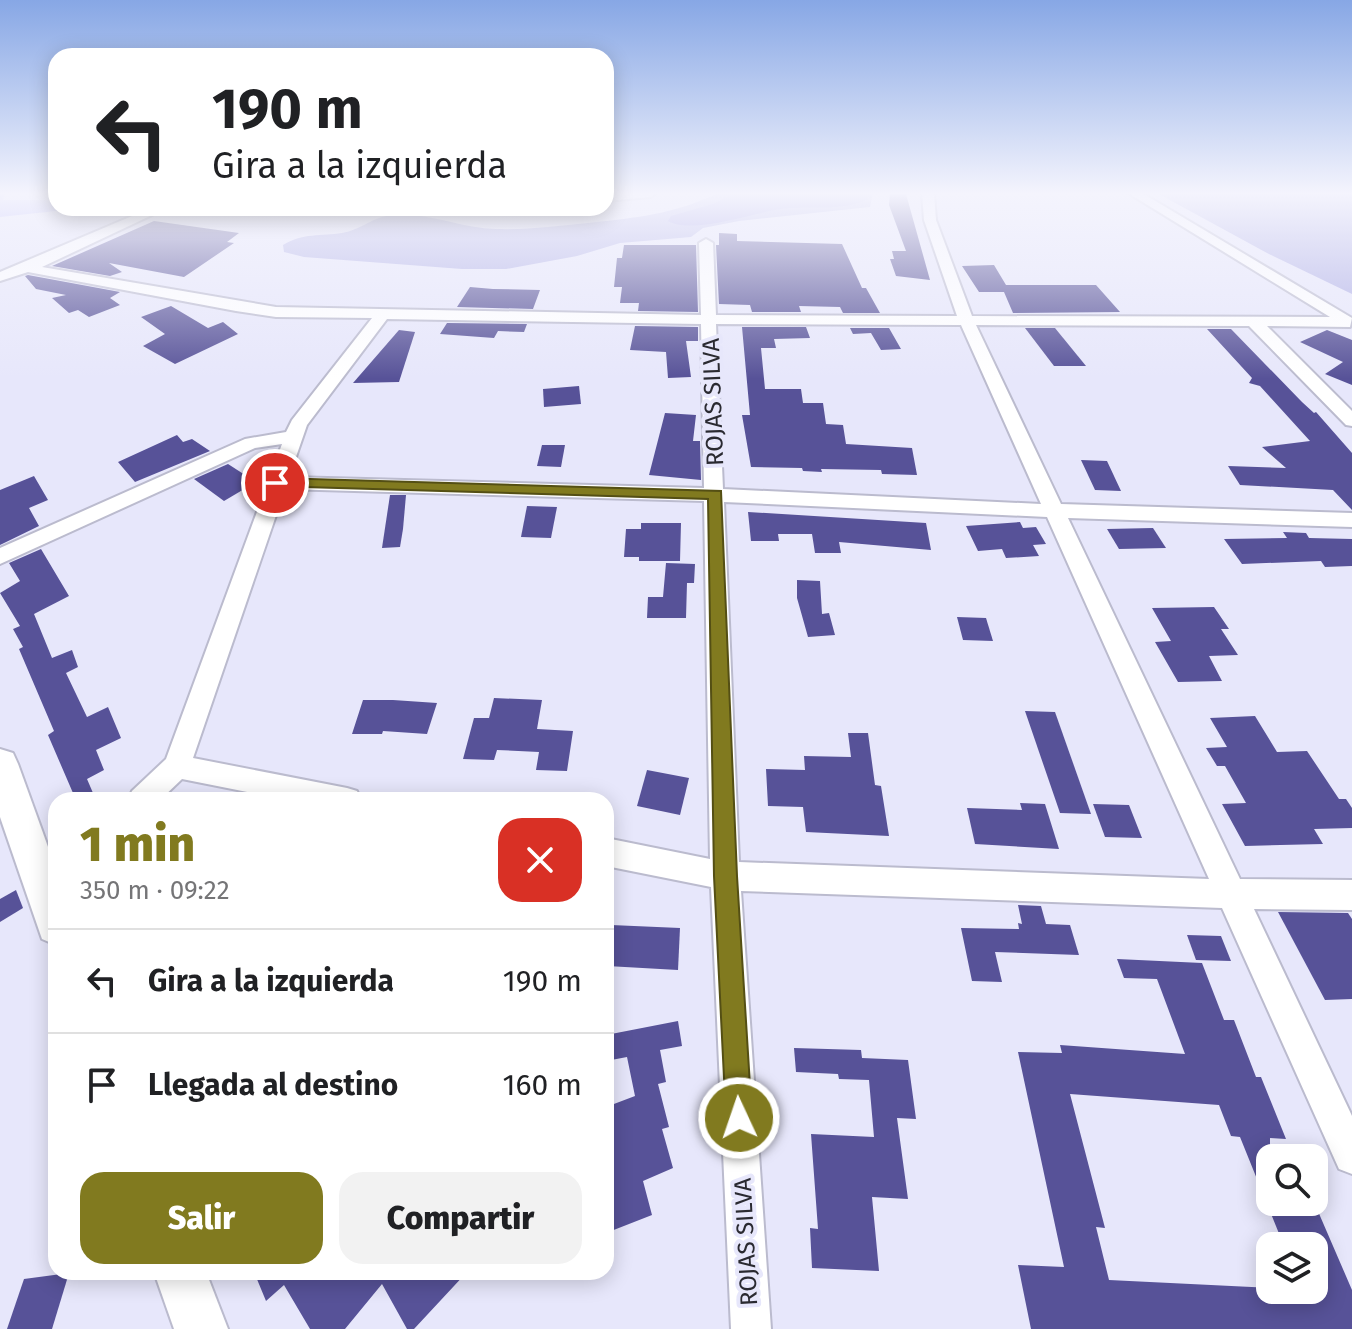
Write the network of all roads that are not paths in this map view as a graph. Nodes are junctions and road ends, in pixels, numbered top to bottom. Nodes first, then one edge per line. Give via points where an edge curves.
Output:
1 (56, 255) edge
2 (707, 255) edge
3 (943, 255) edge
4 (1238, 255) edge
5 (27, 268) junction
6 (0, 277) edge
7 (383, 314) junction
8 (710, 317) junction
9 (966, 320) junction
10 (1254, 322) junction
11 (1351, 323) edge
12 (1352, 421) edge
13 (292, 437) junction
14 (275, 483) junction
15 (716, 495) junction
16 (1057, 511) junction
17 (1352, 520) edge
18 (0, 557) edge
19 (177, 766) junction
20 (2, 783) edge
21 (150, 792) edge
22 (307, 792) edge
23 (614, 854) edge
24 (725, 876) junction
25 (48, 891) edge
26 (1228, 894) junction
27 (1352, 895) edge
28 (1352, 1156) edge
29 (183, 1280) edge
30 (201, 1329) edge
31 (751, 1329) edge

1 - 5 street
2 - 8 street, ROJAS SILVA
3 - 9 street
4 - 11 street
5 - 6 street
5 - 7 street via 236,307
7 - 8 street
7 - 13 street
8 - 9 street
8 - 15 street, ROJAS SILVA
9 - 10 street
9 - 16 street
10 - 11 street
10 - 12 street
13 - 14 street
13 - 18 street via 251,443
14 - 15 street
14 - 19 street
15 - 16 street
15 - 24 street, ROJAS SILVA
16 - 17 street
16 - 26 street
19 - 21 street
19 - 22 street
20 - 25 street
23 - 24 street
24 - 26 street
24 - 31 street, ROJAS SILVA
26 - 27 street
26 - 28 street
29 - 30 street

